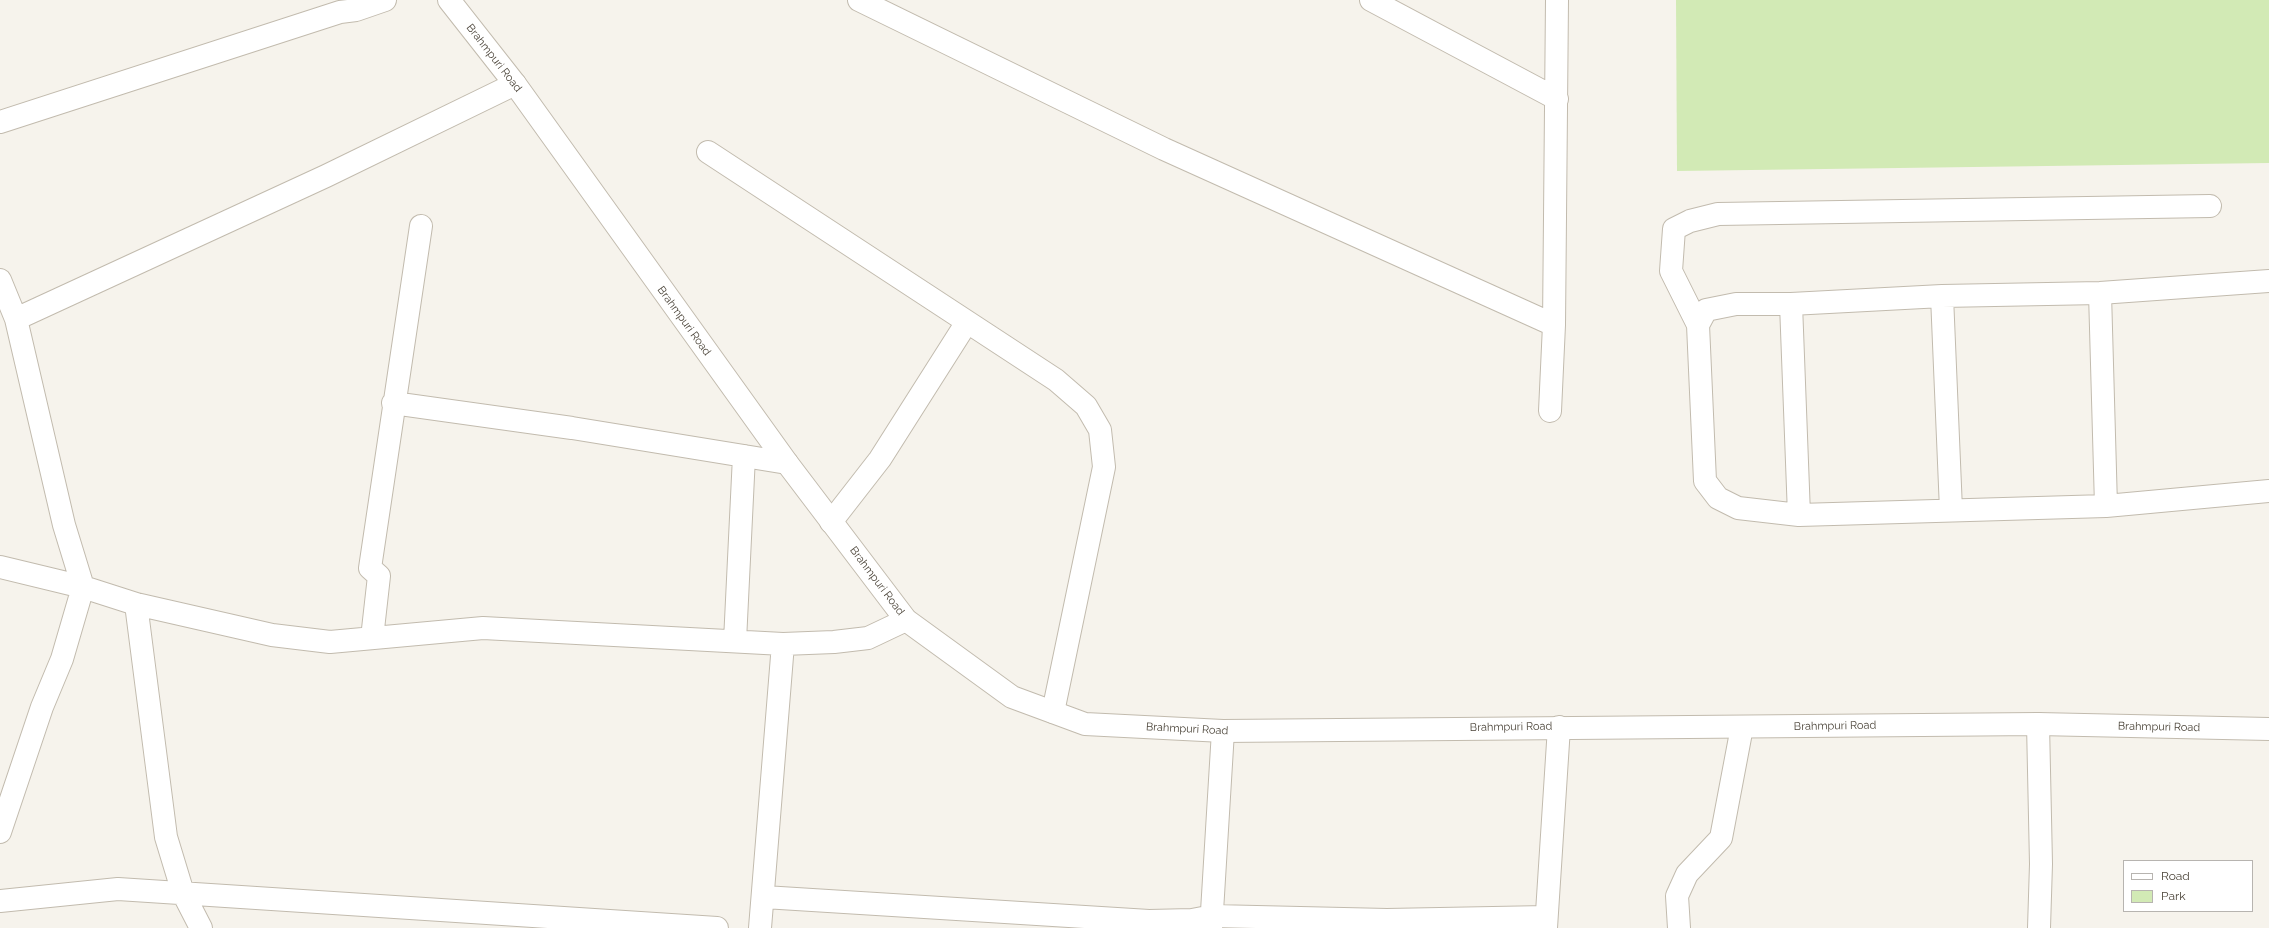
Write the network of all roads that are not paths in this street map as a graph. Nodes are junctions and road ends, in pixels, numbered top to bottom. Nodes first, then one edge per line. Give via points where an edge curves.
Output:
1 (385, 0) edge
2 (449, 0) edge
3 (859, 0) edge
4 (1371, 0) edge
5 (1557, 0) edge
6 (515, 84) junction
7 (1557, 99) junction
8 (0, 122) edge
9 (708, 152) dead end
10 (2210, 206) dead end
11 (421, 226) dead end
12 (0, 280) edge
13 (2269, 281) edge
14 (2100, 293) junction
15 (1942, 296) junction
16 (1791, 304) junction
17 (16, 319) junction
18 (967, 322) junction
19 (1554, 325) junction
20 (1698, 325) junction
21 (393, 403) junction
22 (1550, 411) dead end
23 (744, 456) junction
24 (787, 464) junction
25 (2269, 492) edge
26 (2106, 506) junction
27 (1951, 510) junction
28 (1799, 515) junction
29 (831, 522) junction
30 (0, 567) edge
31 (83, 587) junction
32 (136, 604) junction
33 (906, 620) junction
34 (372, 638) junction
35 (735, 641) junction
36 (783, 644) junction
37 (1053, 712) junction
38 (2038, 724) junction
39 (1559, 727) junction
40 (1742, 727) junction
41 (2269, 729) edge
42 (1223, 731) junction
43 (0, 832) edge
44 (183, 893) junction
45 (764, 896) junction
46 (0, 901) edge
47 (1212, 922) edge
48 (1546, 922) edge
49 (201, 928) edge
50 (717, 928) edge
51 (760, 928) edge
52 (1679, 928) edge
53 (2039, 928) edge

1 - 8 street via 356,10 340,12
2 - 6 street, Brahmpuri Road
3 - 19 street via 1164,149
4 - 7 street
5 - 7 street
6 - 17 street via 326,176
6 - 24 street, Brahmpuri Road
7 - 19 street
9 - 18 street
10 - 20 street via 1718,214 1690,221 1674,229 1671,271
11 - 21 street
12 - 17 street
13 - 14 street
14 - 15 street
14 - 26 street
15 - 16 street
15 - 27 street
16 - 20 street via 1736,304 1706,310
16 - 28 street
17 - 31 street via 64,525
18 - 29 street via 880,459
18 - 37 street via 1056,380 1086,406 1100,430 1104,467
19 - 22 street
20 - 28 street via 1705,481 1718,498 1738,508
21 - 23 street via 572,428
21 - 34 street via 370,568 379,576
23 - 24 street
23 - 35 street
24 - 29 street, Brahmpuri Road
25 - 26 street
26 - 27 street
27 - 28 street
29 - 33 street, Brahmpuri Road
30 - 31 street
31 - 32 street
31 - 43 street via 62,659 42,707
32 - 34 street via 272,635 330,642
32 - 44 street via 166,837
33 - 36 street via 868,638
33 - 37 street, Brahmpuri Road via 1012,697
34 - 35 street via 483,628
35 - 36 street
36 - 45 street
37 - 42 street, Brahmpuri Road via 1085,724
38 - 40 street, Brahmpuri Road
38 - 41 street, Brahmpuri Road
38 - 53 street via 2041,864
39 - 40 street, Brahmpuri Road
39 - 42 street, Brahmpuri Road
39 - 48 street
40 - 52 street via 1721,838 1687,874 1679,890
42 - 47 street
44 - 46 street via 118,890
44 - 49 street
44 - 50 street
45 - 47 street via 1149,921
45 - 51 street
47 - 48 street

